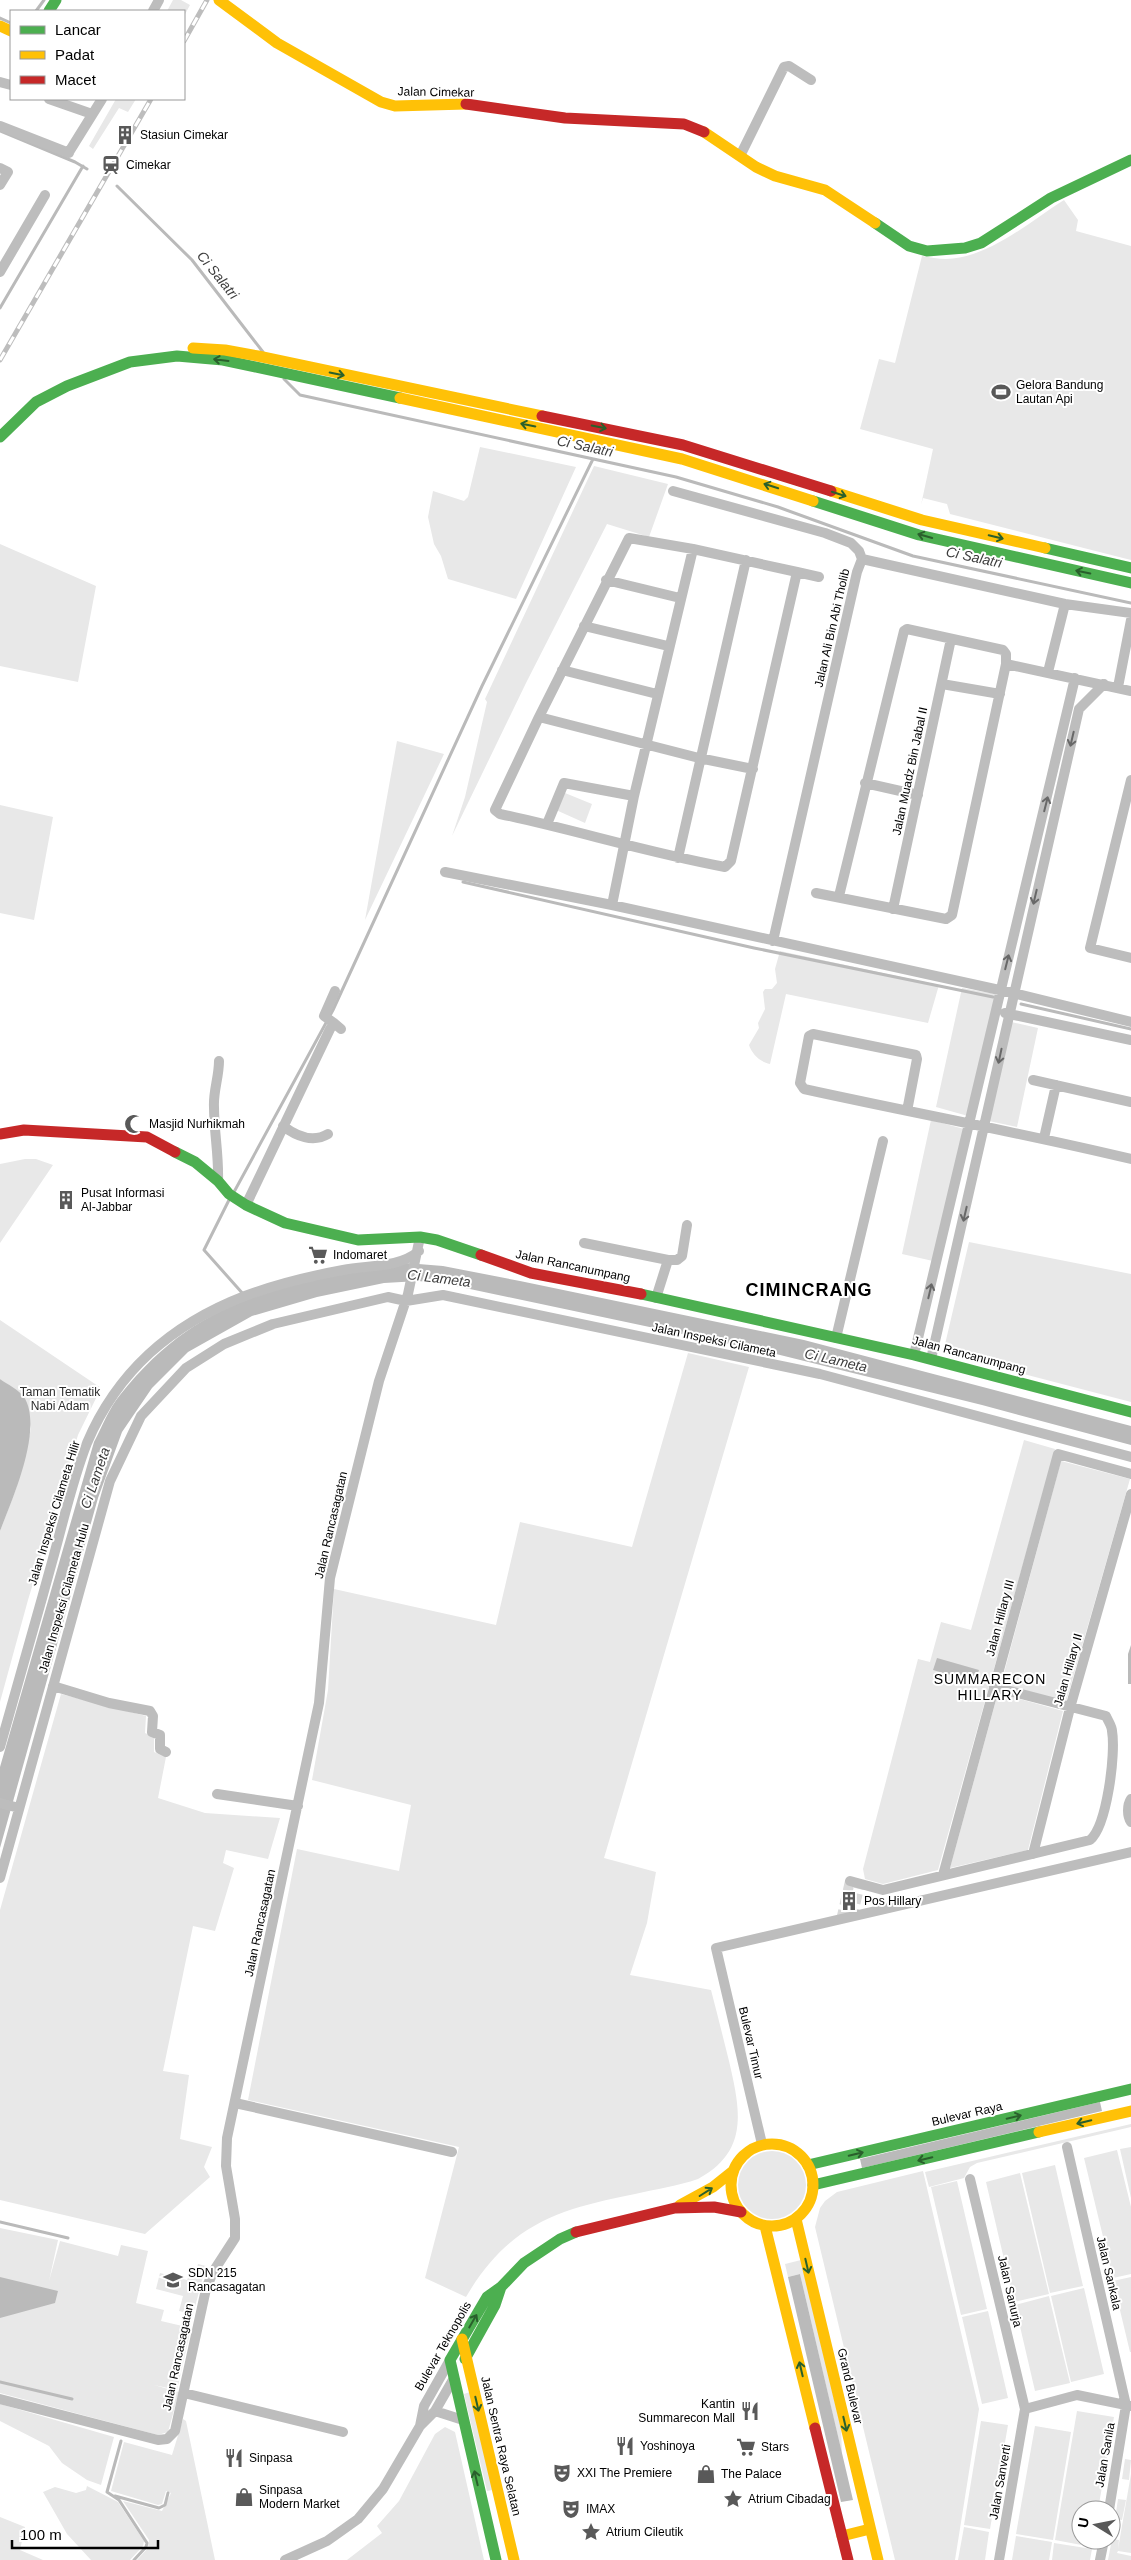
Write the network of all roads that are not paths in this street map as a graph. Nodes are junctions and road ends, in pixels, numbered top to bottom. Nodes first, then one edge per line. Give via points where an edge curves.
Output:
1 (219, 0) edge
2 (811, 80) dead end
3 (52, 100) edge
4 (101, 100) edge
5 (92, 114) junction
6 (0, 126) edge
7 (740, 156) junction
8 (1130, 159) edge
9 (4, 170) edge
10 (0, 185) edge
11 (45, 195) dead end
12 (0, 272) edge
13 (286, 370) junction
14 (0, 424) edge
15 (0, 437) edge
16 (672, 491) dead end
17 (693, 549) junction
18 (862, 559) junction
19 (746, 560) junction
20 (1131, 568) edge
21 (797, 572) junction
22 (819, 577) dead end
23 (606, 580) junction
24 (1131, 583) edge
25 (680, 598) junction
26 (1065, 604) junction
27 (1131, 613) edge
28 (1131, 620) edge
29 (584, 626) junction
30 (951, 639) junction
31 (668, 646) junction
32 (1006, 664) junction
33 (562, 670) junction
34 (1048, 672) junction
35 (1075, 678) junction
36 (942, 684) junction
37 (1104, 684) junction
38 (1118, 687) junction
39 (1131, 691) edge
40 (657, 694) junction
41 (1000, 694) junction
42 (1074, 708) junction
43 (539, 717) junction
44 (646, 743) junction
45 (699, 758) junction
46 (753, 769) junction
47 (1131, 780) edge
48 (865, 783) junction
49 (918, 795) junction
50 (634, 796) junction
51 (547, 824) junction
52 (625, 846) junction
53 (678, 858) junction
54 (445, 872) dead end
55 (816, 893) dead end
56 (838, 896) junction
57 (612, 906) junction
58 (893, 909) junction
59 (773, 941) junction
60 (1131, 958) edge
61 (335, 991) dead end
62 (1000, 991) junction
63 (1013, 993) junction
64 (995, 1011) junction
65 (1009, 1014) junction
66 (1131, 1022) edge
67 (1131, 1040) edge
68 (219, 1061) dead end
69 (1033, 1080) dead end
70 (1056, 1085) junction
71 (1131, 1102) edge
72 (907, 1111) junction
73 (970, 1122) junction
74 (283, 1126) junction
75 (985, 1127) junction
76 (0, 1134) edge
77 (328, 1134) dead end
78 (1044, 1138) junction
79 (883, 1141) dead end
80 (1131, 1159) edge
81 (218, 1181) junction
82 (243, 1203) junction
83 (687, 1225) dead end
84 (420, 1237) junction
85 (584, 1243) dead end
86 (418, 1255) junction
87 (668, 1260) junction
88 (407, 1297) junction
89 (656, 1298) junction
90 (923, 1317) junction
91 (940, 1320) junction
92 (836, 1338) junction
93 (914, 1355) junction
94 (932, 1359) junction
95 (1131, 1412) edge
96 (1131, 1457) edge
97 (1131, 1474) edge
98 (1131, 1494) edge
99 (53, 1686) junction
100 (994, 1687) junction
101 (1070, 1708) junction
102 (0, 1747) edge
103 (166, 1752) dead end
104 (217, 1794) dead end
105 (1131, 1799) edge
106 (0, 1803) edge
107 (298, 1806) junction
108 (16, 1807) junction
109 (1131, 1822) edge
110 (1131, 1852) edge
111 (1032, 1854) junction
112 (943, 1875) junction
113 (0, 1878) edge
114 (850, 1881) dead end
115 (1131, 2089) edge
116 (235, 2103) junction
117 (1131, 2111) edge
118 (762, 2144) junction
119 (1067, 2147) dead end
120 (452, 2152) dead end
121 (808, 2165) junction
122 (733, 2171) junction
123 (970, 2179) dead end
124 (813, 2185) junction
125 (675, 2208) junction
126 (740, 2212) junction
127 (796, 2219) junction
128 (765, 2226) junction
129 (501, 2286) junction
130 (462, 2339) junction
131 (466, 2357) junction
132 (450, 2360) junction
133 (454, 2378) junction
134 (184, 2393) junction
135 (0, 2399) edge
136 (1129, 2406) edge
137 (1025, 2409) junction
138 (435, 2411) junction
139 (463, 2420) junction
140 (420, 2426) junction
141 (343, 2432) dead end
142 (1111, 2500) edge
143 (501, 2506) junction
144 (484, 2510) junction
145 (870, 2529) junction
146 (842, 2536) junction
147 (285, 2560) edge
148 (496, 2560) edge
149 (514, 2560) edge
150 (848, 2560) edge
151 (878, 2560) edge
152 (999, 2560) edge

1 - 7 street, Jalan Cimekar via 274,40 381,102 395,106 465,104 565,118 684,124 710,134
2 - 7 street via 789,66 784,67
3 - 5 street
4 - 5 street
5 - 6 street via 69,153
7 - 8 street, Jalan Cimekar via 775,176 825,190 909,246 927,251 966,248 981,243 1051,198
9 - 10 street
11 - 12 street
13 - 14 street via 276,360 225,350 179,348 130,353 64,377 30,395
13 -> 15 street via 178,356 130,362 67,386 36,402
13 -> 20 street via 683,445 922,520
24 -> 13 street via 932,538 682,459
16 - 18 street via 824,533 851,543
17 - 19 street
17 - 23 street via 629,538
17 - 25 street
18 - 26 street, Jalan Ali Bin Abi Tholib
18 - 59 street, Jalan Ali Bin Abi Tholib
19 - 21 street
19 - 45 street
21 - 22 street
21 - 46 street
23 - 25 street
23 - 29 street
25 - 31 street
26 - 27 street, Jalan Ali Bin Abi Tholib
26 - 34 street
28 - 38 street
29 - 31 street
29 - 33 street
30 - 32 street via 1003,650
30 - 36 street, Jalan Muadz Bin Jabal II
30 - 48 street via 907,629 902,634
31 - 40 street
32 - 34 street
32 - 41 street
33 - 40 street
33 - 43 street
34 - 35 street
35 - 37 street
35 - 42 street
36 - 41 street
36 - 49 street, Jalan Muadz Bin Jabal II
37 - 38 street
37 - 42 street
38 - 39 street
40 - 44 street
41 - 58 street via 952,915 946,919
62 -> 42 street
42 -> 63 street
43 - 44 street
43 - 51 street via 496,810 500,814
44 - 45 street
44 - 50 street
45 - 46 street
45 - 53 street
46 - 53 street via 729,865
47 - 60 street via 1090,948
48 - 49 street
48 - 56 street
49 - 58 street, Jalan Muadz Bin Jabal II
50 - 51 street via 564,783
50 - 52 street
51 - 52 street
52 - 53 street
52 - 57 street
54 - 57 street
55 - 56 street
56 - 58 street
57 - 59 street
59 - 62 street
61 - 74 street via 333,1023
62 - 63 street
62 - 64 street
63 - 65 street
63 - 66 street
64 - 65 street
64 - 73 street
65 - 67 street
65 -> 75 street
68 - 81 street via 220,1077 214,1105
69 - 70 street
70 - 71 street
70 - 78 street
72 - 72 street via 804,1089 800,1083 809,1036 813,1034 916,1055
72 - 73 street
73 - 75 street
90 -> 73 street
74 - 77 street via 303,1137 322,1138
74 - 82 street
75 - 78 street
75 -> 91 street
76 - 81 street, Jalan Rancanumpang via 24,1130 147,1137 195,1162
78 - 80 street
79 - 92 street
81 - 82 street, Jalan Rancanumpang
82 - 84 street, Jalan Rancanumpang via 285,1223 358,1240
83 - 87 street via 680,1260
84 - 86 street, Jalan Rancasagatan
84 - 89 street, Jalan Rancanumpang via 531,1273
85 - 87 street
86 - 88 street, Jalan Rancasagatan
86 - 102 street, Jalan Inspeksi Cilameta Hilir via 298,1280 233,1301 170,1334 146,1355 115,1392 88,1442
87 - 89 street
88 - 96 street, Jalan Inspeksi Cilameta via 458,1297 820,1374
88 - 99 street, Jalan Inspeksi Cilameta Hulu via 388,1297 272,1324 224,1344 186,1368 141,1416 110,1481
88 - 107 street, Jalan Rancasagatan via 379,1381 330,1578 319,1702
89 - 92 street, Jalan Rancanumpang
90 - 91 street via 932,1316
90 - 93 street
91 - 94 street
92 - 93 street, Jalan Rancanumpang
93 - 94 street, Jalan Rancanumpang
94 - 95 street, Jalan Rancanumpang
97 - 100 street, Jalan Hillary III via 1058,1454
98 - 101 street, Jalan Hillary II
99 - 103 street via 150,1711 153,1716 152,1732 160,1734 160,1748
99 - 108 street, Jalan Inspeksi Cilameta Hulu
100 - 101 street
100 - 112 street, Jalan Hillary III
101 - 111 street, Jalan Hillary II
101 - 111 street via 1106,1716 1112,1730 1110,1784 1097,1834 1090,1840
104 - 107 street
105 - 109 street via 1128,1810
106 - 108 street
107 - 116 street, Jalan Rancasagatan
108 - 113 street, Jalan Inspeksi Cilameta Hulu
110 - 118 street, Bulevar Timur via 716,1948
111 - 112 street
112 - 114 street via 883,1890
121 -> 115 street, Bulevar Raya
116 - 120 street
116 - 134 street, Jalan Rancasagatan via 226,2154 235,2238 206,2289
117 -> 124 street
118 - 121 street via 789,2147
118 - 122 street via 739,2159
119 - 136 street, Jalan Sankala
121 - 124 street
125 -> 122 street, Bulevar Teknopolis via 713,2187
122 - 126 street via 731,2193
123 - 137 street, Jalan Sanurja
124 - 127 street via 811,2198
125 - 126 street, Bulevar Teknopolis via 714,2207
125 - 129 street, Bulevar Teknopolis via 581,2230 560,2239 524,2263
126 - 128 street
127 - 128 street via 786,2224
127 -> 145 street, Grand Bulevar
146 -> 128 street
130 -> 129 street, Bulevar Teknopolis via 487,2297
129 - 131 street, Bulevar Teknopolis via 495,2305
130 - 131 street, Jalan Sentra Raya Selatan
130 - 132 street, Bulevar Teknopolis
131 - 133 street, Bulevar Teknopolis
131 -> 143 street, Jalan Sentra Raya Selatan
132 - 133 street
132 - 140 street, Bulevar Teknopolis via 424,2406
133 - 138 street, Bulevar Teknopolis
133 - 139 street
134 - 135 street, Jalan Rancasagatan via 173,2434 158,2440
134 - 141 street
136 - 137 street via 1077,2395
136 - 142 street, Jalan Sanila
137 - 152 street, Jalan Sanverti
138 - 139 street
138 - 140 street, Bulevar Teknopolis
144 -> 139 street
140 - 147 street, Bulevar Teknopolis via 382,2489 358,2519 327,2541
143 - 144 street
143 - 149 street, Jalan Sentra Raya Selatan
144 - 148 street
145 - 146 street
145 - 151 street, Grand Bulevar
146 - 150 street

